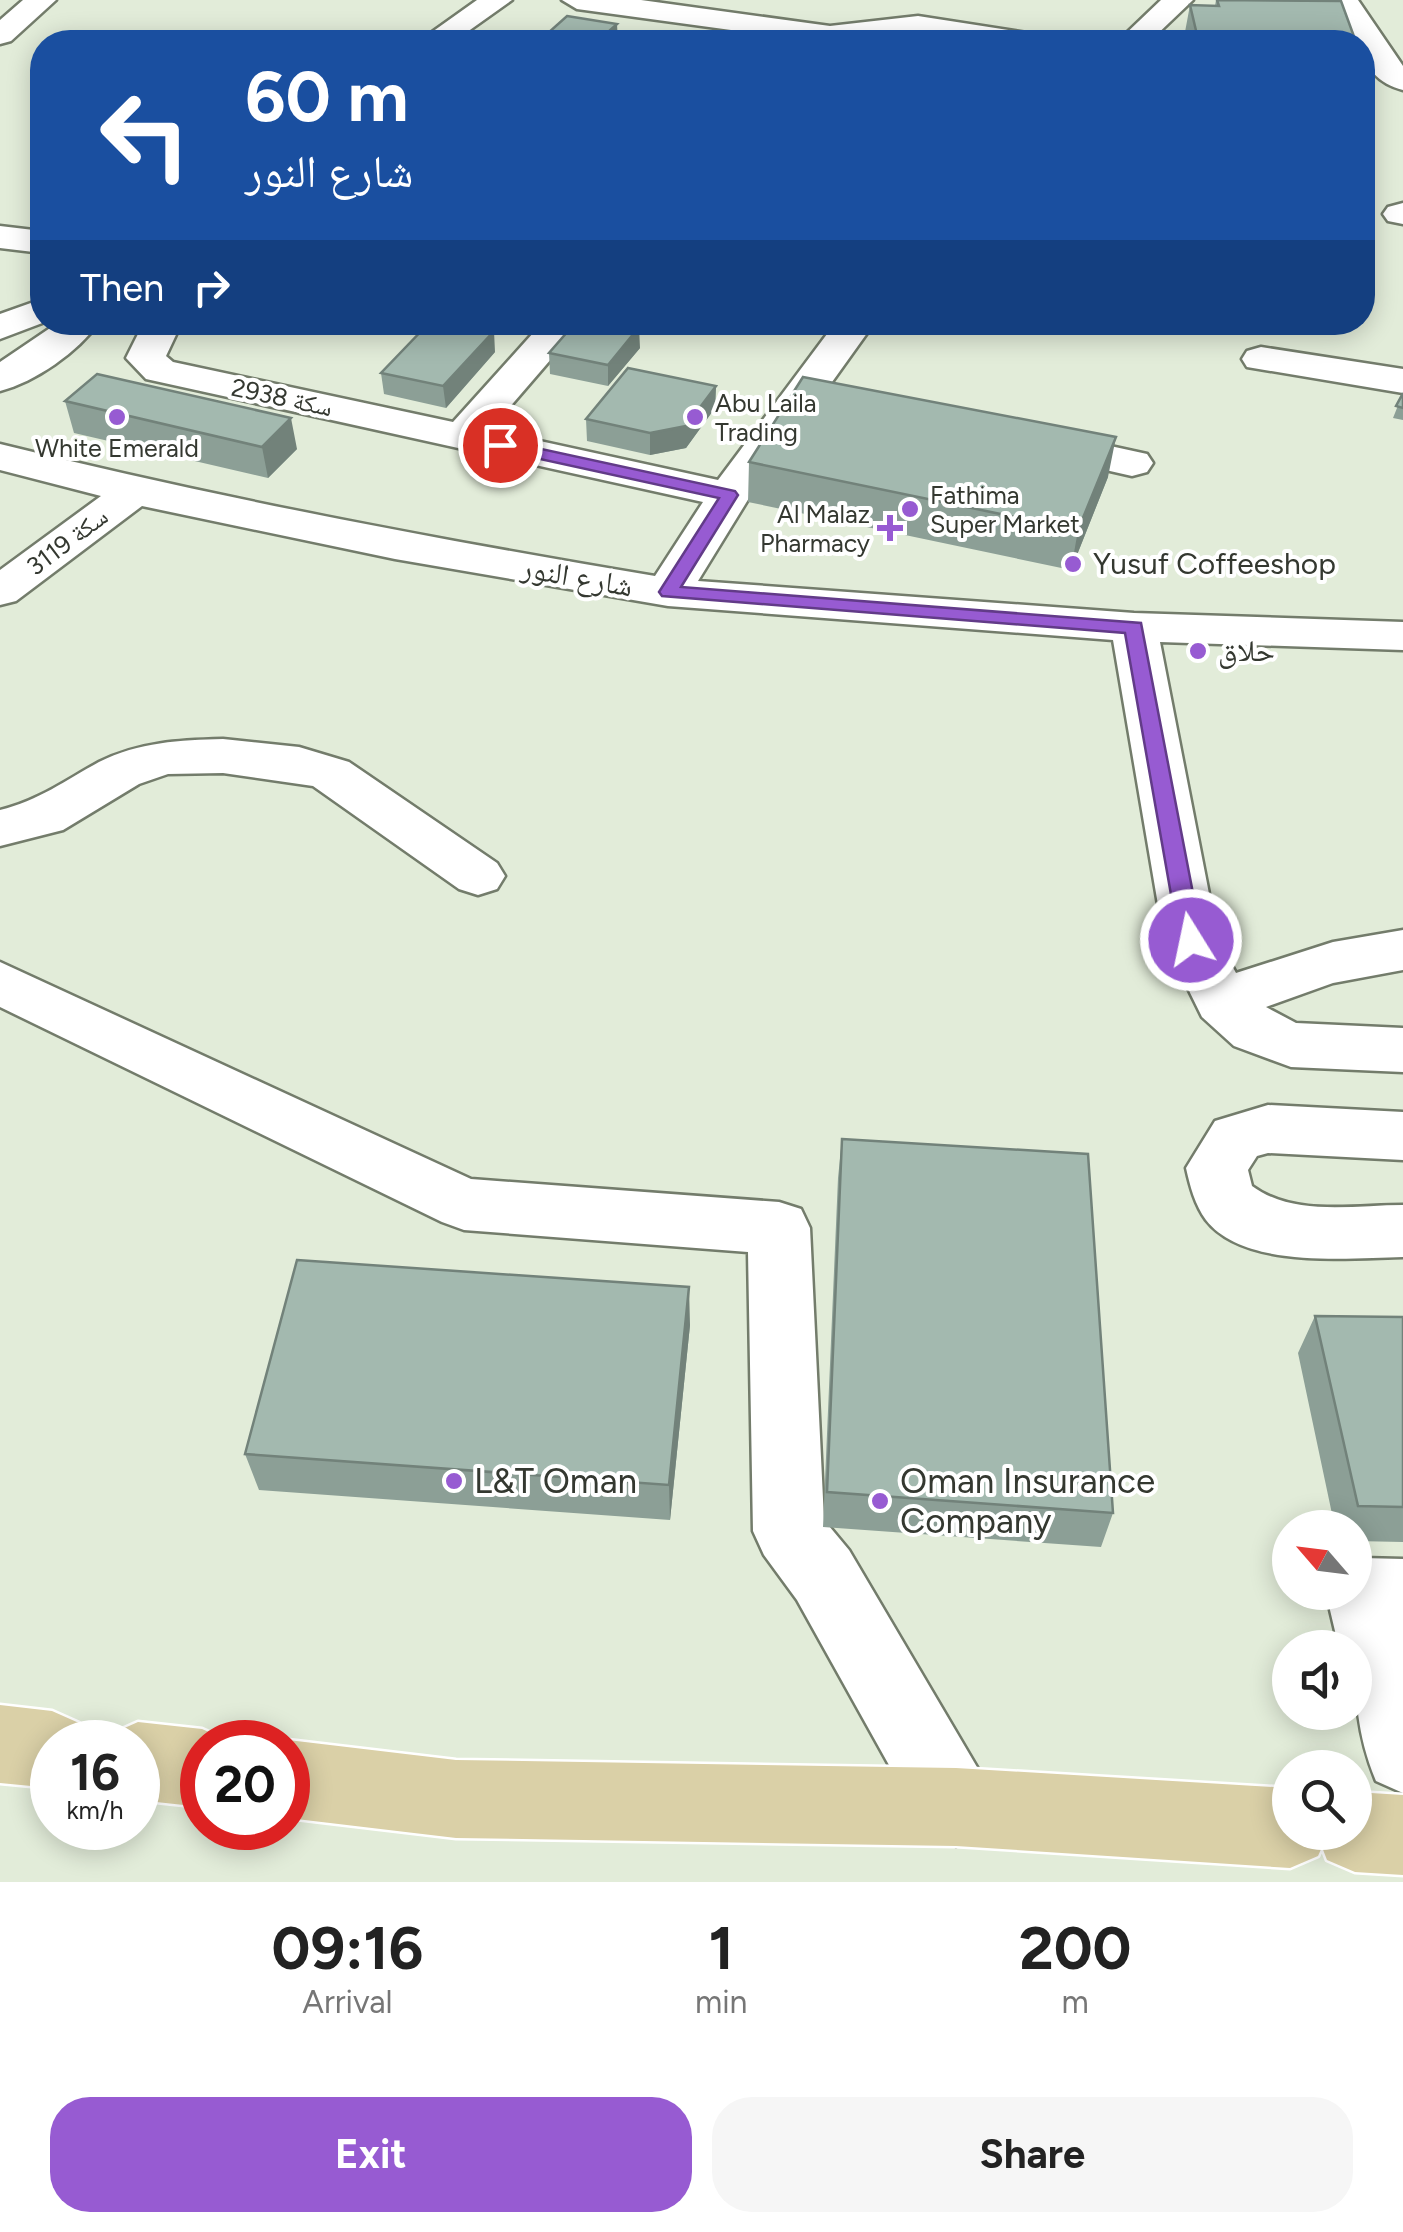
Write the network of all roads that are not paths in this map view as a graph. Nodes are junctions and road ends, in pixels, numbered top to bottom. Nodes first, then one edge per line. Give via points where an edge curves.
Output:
1 (497, 0) edge
2 (576, 0) edge
3 (979, 0) edge
4 (1178, 0) edge
5 (1343, 0) edge
6 (684, 7) edge
7 (952, 29) junction
8 (451, 30) edge
9 (661, 30) edge
10 (800, 30) edge
11 (940, 30) edge
12 (958, 30) edge
13 (1145, 30) edge
14 (1361, 30) edge
15 (1375, 53) edge
16 (1403, 82) edge
17 (0, 236) edge
18 (30, 240) edge
19 (30, 315) edge
20 (0, 328) edge
21 (69, 335) edge
22 (156, 335) edge
23 (552, 335) edge
24 (850, 335) edge
25 (1261, 359) dead end
26 (0, 378) edge
27 (1403, 381) edge
28 (997, 432) edge
29 (462, 437) junction
30 (0, 456) edge
31 (1132, 463) dead end
32 (134, 492) junction
33 (729, 495) junction
34 (0, 591) edge
35 (668, 592) junction
36 (1134, 628) junction
37 (1403, 636) edge
38 (0, 828) edge
39 (478, 876) dead end
40 (1403, 950) edge
41 (0, 983) edge
42 (1222, 1002) junction
43 (1403, 1050) edge
44 (1403, 1136) edge
45 (1403, 1231) edge
46 (1403, 1594) edge
47 (0, 1744) edge
48 (30, 1747) edge
49 (1403, 1754) edge
50 (310, 1782) edge
51 (956, 1807) junction
52 (1272, 1827) edge
53 (1372, 1833) edge
54 (1403, 1836) edge

1 - 8 street
2 - 6 street
3 - 7 street
4 - 13 street
5 - 14 street
6 - 9 street
6 - 10 street
7 - 11 street
7 - 12 street
15 - 16 street
17 - 18 street
19 - 20 street
21 - 26 street
22 - 29 street, سكة 2938 via 145,358 160,371
23 - 29 street
24 - 33 street via 824,393
25 - 27 street
28 - 31 street
29 - 33 street, سكة 2938
30 - 32 street, شارع النور
32 - 34 street, سكة 3119
32 - 35 street, شارع النور via 395,546
33 - 35 street
35 - 36 street, شارع النور
36 - 37 street, شارع النور
36 - 42 street via 1191,940
38 - 39 street via 45,817 121,772 164,757 224,756 331,774
40 - 42 street via 1298,970
41 - 51 street via 464,1204 779,1228 789,1531 823,1575
42 - 43 street via 1254,1030 1291,1045
44 - 45 street via 1268,1129 1236,1138 1217,1168 1227,1202 1251,1219 1284,1228
46 - 49 street via 1362,1593
47 - 48 main road
50 - 51 main road via 456,1799
51 - 52 main road
53 - 54 main road

